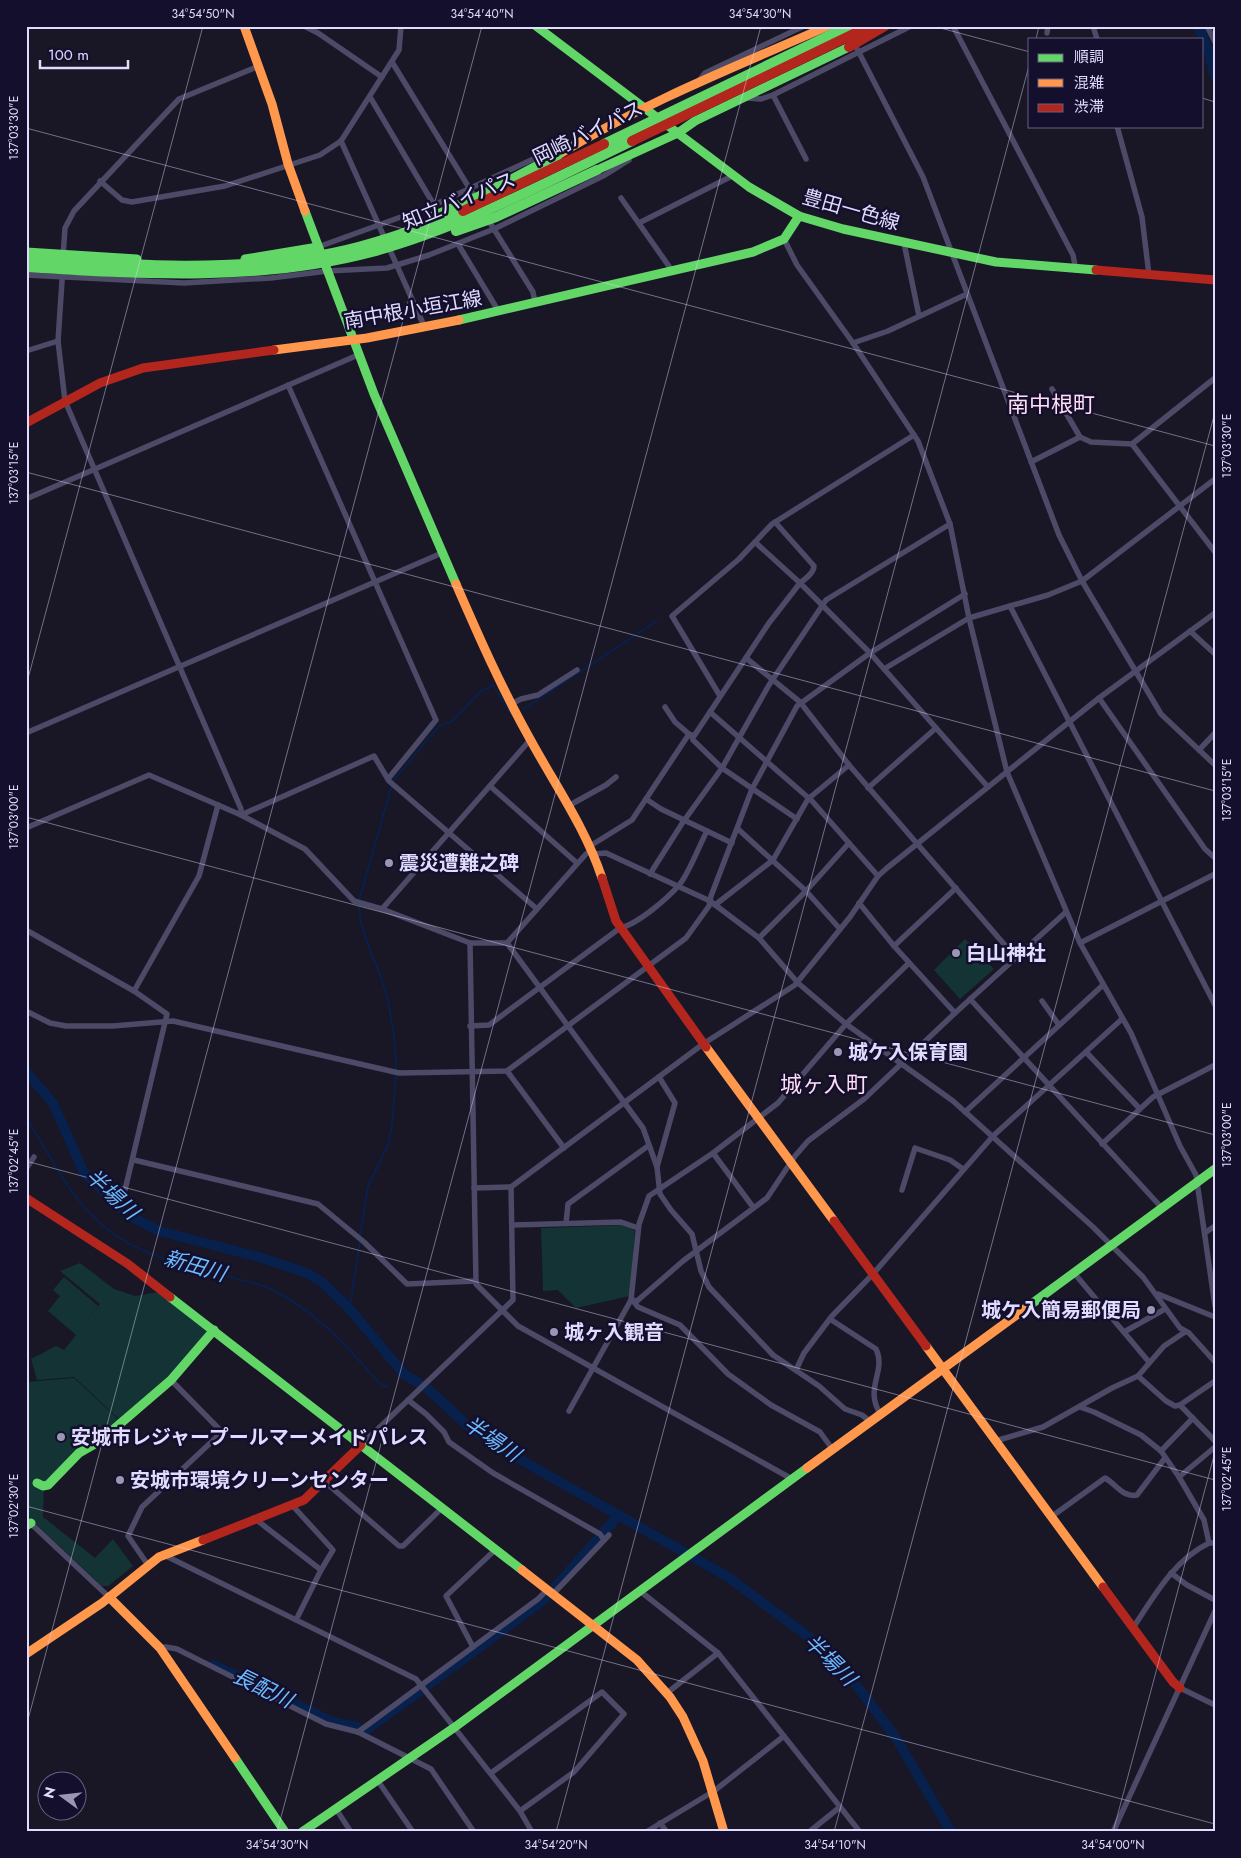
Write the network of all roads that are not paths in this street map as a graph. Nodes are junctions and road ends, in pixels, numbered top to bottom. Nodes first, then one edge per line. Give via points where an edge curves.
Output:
1 (244, 26) edge
2 (304, 26) edge
3 (401, 26) edge
4 (536, 26) edge
5 (804, 26) edge
6 (828, 26) edge
7 (847, 26) edge
8 (870, 26) edge
9 (885, 26) edge
10 (911, 26) edge
11 (953, 26) edge
12 (1048, 26) edge
13 (1093, 26) edge
14 (1207, 26) edge
15 (1047, 33) dead end
16 (1097, 38) edge
17 (1215, 42) edge
18 (859, 53) junction
19 (392, 62) junction
20 (259, 66) junction
21 (382, 77) junction
22 (696, 84) junction
23 (773, 95) junction
24 (370, 97) junction
25 (746, 98) junction
26 (645, 107) junction
27 (1118, 128) edge
28 (678, 133) junction
29 (341, 141) junction
30 (577, 143) junction
31 (649, 144) junction
32 (806, 159) dead end
33 (288, 164) junction
34 (734, 175) junction
35 (100, 181) junction
36 (471, 190) junction
37 (621, 198) dead end
38 (434, 205) junction
39 (800, 216) junction
40 (639, 223) junction
41 (381, 226) junction
42 (494, 229) junction
43 (784, 239) junction
44 (904, 243) junction
45 (458, 244) junction
46 (318, 247) junction
47 (26, 252) edge
48 (334, 252) junction
49 (63, 254) junction
50 (952, 254) junction
51 (26, 258) edge
52 (311, 264) junction
53 (398, 264) junction
54 (26, 266) edge
55 (1076, 270) junction
56 (327, 271) junction
57 (673, 272) junction
58 (26, 275) edge
59 (1149, 275) junction
60 (62, 277) junction
61 (1215, 280) edge
62 (967, 294) junction
63 (535, 303) junction
64 (499, 312) junction
65 (919, 316) junction
66 (425, 328) junction
67 (352, 340) junction
68 (58, 341) junction
69 (853, 343) junction
70 (26, 351) edge
71 (358, 355) junction
72 (1215, 378) edge
73 (288, 385) junction
74 (1052, 389) dead end
75 (65, 401) junction
76 (26, 423) edge
77 (914, 435) junction
78 (1080, 437) junction
79 (1132, 444) junction
80 (1031, 462) junction
81 (94, 470) junction
82 (1215, 479) edge
83 (26, 499) edge
84 (1180, 506) junction
85 (775, 522) junction
86 (950, 524) junction
87 (755, 542) junction
88 (1215, 552) edge
89 (442, 553) junction
90 (1082, 581) junction
91 (375, 583) junction
92 (800, 583) junction
93 (965, 594) junction
94 (823, 604) junction
95 (1010, 606) junction
96 (1215, 613) edge
97 (969, 618) junction
98 (1190, 631) junction
99 (870, 653) junction
100 (1215, 654) edge
101 (746, 658) junction
102 (179, 667) junction
103 (884, 669) junction
104 (577, 670) dead end
105 (1136, 672) junction
106 (772, 680) junction
107 (720, 696) junction
108 (1099, 698) junction
109 (800, 702) junction
110 (510, 704) junction
111 (665, 707) dead end
112 (710, 712) junction
113 (1070, 722) junction
114 (936, 728) junction
115 (26, 733) edge
116 (1215, 734) edge
117 (691, 735) junction
118 (740, 738) junction
119 (530, 740) junction
120 (1199, 750) junction
121 (766, 761) junction
122 (1215, 764) edge
123 (849, 765) junction
124 (722, 768) junction
125 (1007, 772) junction
126 (616, 777) dead end
127 (390, 782) junction
128 (490, 786) junction
129 (988, 787) junction
130 (868, 788) junction
131 (752, 789) junction
132 (646, 799) junction
133 (808, 799) junction
134 (570, 805) junction
135 (218, 806) junction
136 (241, 815) junction
137 (797, 819) junction
138 (685, 821) junction
139 (26, 828) edge
140 (738, 829) junction
141 (707, 831) junction
142 (450, 832) junction
143 (732, 843) junction
144 (849, 843) junction
145 (916, 844) junction
146 (592, 850) junction
147 (1215, 858) edge
148 (773, 860) junction
149 (577, 863) junction
150 (650, 874) junction
151 (1215, 874) edge
152 (878, 876) junction
153 (677, 886) junction
154 (956, 888) junction
155 (806, 891) junction
156 (1161, 901) junction
157 (713, 903) junction
158 (859, 903) junction
159 (382, 909) junction
160 (537, 909) junction
161 (1066, 912) junction
162 (620, 928) junction
163 (840, 928) junction
164 (26, 930) edge
165 (759, 938) junction
166 (470, 943) junction
167 (1080, 943) junction
168 (507, 944) junction
169 (894, 946) junction
170 (1016, 958) junction
171 (909, 963) junction
172 (647, 967) junction
173 (798, 982) junction
174 (1103, 985) junction
175 (539, 987) junction
176 (134, 991) junction
177 (970, 999) junction
178 (1042, 1000) dead end
179 (1215, 1005) edge
180 (26, 1011) edge
181 (955, 1013) junction
182 (1122, 1019) junction
183 (167, 1020) junction
184 (846, 1024) junction
185 (1059, 1025) junction
186 (470, 1026) junction
187 (568, 1026) junction
188 (703, 1044) junction
189 (1086, 1052) junction
190 (1024, 1058) junction
191 (900, 1064) junction
192 (1215, 1065) edge
193 (507, 1071) junction
194 (471, 1072) junction
195 (659, 1077) junction
196 (1049, 1085) junction
197 (1158, 1094) junction
198 (624, 1103) junction
199 (1140, 1109) junction
200 (965, 1112) junction
201 (758, 1118) junction
202 (993, 1136) junction
203 (1102, 1144) junction
204 (648, 1146) junction
205 (564, 1148) junction
206 (713, 1153) junction
207 (34, 1157) dead end
208 (134, 1160) junction
209 (790, 1162) junction
210 (657, 1167) junction
211 (26, 1169) edge
212 (964, 1169) junction
213 (1215, 1169) edge
214 (1197, 1183) junction
215 (511, 1186) junction
216 (474, 1188) junction
217 (659, 1190) junction
218 (902, 1190) dead end
219 (124, 1194) dead end
220 (26, 1198) edge
221 (753, 1207) junction
222 (1162, 1208) junction
223 (566, 1223) junction
224 (513, 1225) junction
225 (1215, 1226) edge
226 (638, 1228) junction
227 (1206, 1232) junction
228 (1112, 1245) junction
229 (698, 1250) junction
230 (1215, 1264) edge
231 (1210, 1269) junction
232 (1074, 1273) junction
233 (874, 1274) junction
234 (476, 1281) junction
235 (1158, 1294) junction
236 (633, 1301) junction
237 (1215, 1306) edge
238 (1165, 1309) junction
239 (504, 1312) junction
240 (1215, 1317) edge
241 (830, 1320) junction
242 (214, 1330) junction
243 (1124, 1332) junction
244 (1185, 1332) junction
245 (1149, 1362) junction
246 (1215, 1362) edge
247 (593, 1368) junction
248 (943, 1369) junction
249 (796, 1370) junction
250 (1138, 1376) junction
251 (171, 1380) junction
252 (1215, 1382) edge
253 (410, 1399) junction
254 (1180, 1405) junction
255 (1080, 1407) junction
256 (570, 1411) dead end
257 (881, 1415) junction
258 (1193, 1418) junction
259 (871, 1422) junction
260 (995, 1441) junction
261 (1215, 1441) edge
262 (361, 1445) junction
263 (1215, 1447) edge
264 (833, 1450) junction
265 (1161, 1451) junction
266 (1166, 1458) junction
267 (1179, 1477) junction
268 (792, 1479) junction
269 (324, 1480) junction
270 (36, 1483) dead end
271 (292, 1505) junction
272 (442, 1508) junction
273 (1051, 1517) junction
274 (254, 1518) junction
275 (28, 1523) edge
276 (1212, 1543) edge
277 (494, 1550) junction
278 (163, 1554) junction
279 (148, 1566) junction
280 (321, 1570) junction
281 (1171, 1573) junction
282 (640, 1591) junction
283 (550, 1592) junction
284 (109, 1597) junction
285 (1215, 1600) edge
286 (1215, 1611) edge
287 (296, 1620) junction
288 (593, 1625) junction
289 (1133, 1628) junction
290 (473, 1647) junction
291 (160, 1648) junction
292 (718, 1653) junction
293 (26, 1654) edge
294 (422, 1684) junction
295 (1180, 1688) junction
296 (666, 1693) junction
297 (1215, 1705) edge
298 (455, 1727) junction
299 (358, 1732) junction
300 (784, 1736) junction
301 (412, 1758) junction
302 (491, 1773) junction
303 (378, 1781) junction
304 (714, 1791) junction
305 (840, 1807) junction
306 (336, 1809) junction
307 (520, 1811) junction
308 (660, 1824) junction
309 (285, 1832) edge
310 (302, 1832) edge
311 (351, 1832) edge
312 (413, 1832) edge
313 (474, 1832) edge
314 (532, 1832) edge
315 (646, 1832) edge
316 (667, 1832) edge
317 (724, 1832) edge
318 (810, 1832) edge
319 (860, 1832) edge
320 (1113, 1832) edge

1 - 20 main road
2 - 21 street via 318,32
3 - 19 street via 400,46
4 - 26 main road, 豊田一色線
5 - 22 street via 705,73
6 - 22 main road
7 - 18 street
7 - 48 main road, 岡崎バイパス, bridge via 464,212 416,230
8 - 52 main road, 知立バイパス, bridge via 460,223 381,249
9 - 25 main road, bridge
10 - 18 street
11 - 55 street via 1073,256
12 - 15 street
13 - 16 street
14 - 17 street
18 - 23 street
18 - 50 street via 924,177
19 - 21 street
19 - 36 street
20 - 33 main road
20 - 35 street via 179,99
21 - 24 street
22 - 26 main road
23 - 25 street via 761,99
23 - 32 street
24 - 29 street
24 - 38 street
25 - 28 main road via 695,121
26 - 28 main road, 豊田一色線
26 - 30 main road
27 - 59 street via 1142,217
28 - 31 main road
28 - 34 main road, 豊田一色線
29 - 33 street via 320,154
29 - 41 street
30 - 36 street via 568,143
30 - 48 main road, bridge via 480,196 413,226
31 - 42 street via 610,172
31 - 52 main road, bridge via 483,222 361,259
33 - 35 street via 225,186 132,202 122,200
33 - 46 main road
34 - 39 main road, 豊田一色線 via 773,203
34 - 40 street
35 - 49 street via 67,223
36 - 38 street
36 - 42 street
37 - 40 street
38 - 41 street
39 - 43 main road
39 - 44 main road, 豊田一色線 via 827,226
40 - 57 street
41 - 46 street
41 - 53 street
42 - 45 street
42 - 63 street via 533,292
43 - 57 main road, 南中根小垣江線 via 753,252
43 - 69 street via 797,265
44 - 50 main road, 豊田一色線
44 - 65 street
45 - 53 street
45 - 64 street
46 - 49 main road via 254,258 208,261
46 - 56 main road
47 - 49 main road
48 - 51 main road, bridge via 270,262 214,266
49 - 60 street
50 - 55 main road, 豊田一色線
50 - 62 street
52 - 54 main road, 知立バイパス, bridge via 216,274 154,274
53 - 56 street via 387,268
53 - 66 street
55 - 59 main road, 豊田一色線
56 - 60 street via 184,283
56 - 67 main road
57 - 63 main road, 南中根小垣江線
58 - 60 street
59 - 61 main road, 豊田一色線
60 - 68 street
62 - 65 street
62 - 80 street
63 - 64 main road, 南中根小垣江線
64 - 66 main road, 南中根小垣江線
65 - 69 street
66 - 67 main road, 南中根小垣江線
67 - 71 main road
67 - 75 main road, 南中根小垣江線 via 144,368 100,383
68 - 70 street
68 - 75 street
69 - 77 street
71 - 73 street
71 - 89 main road
72 - 79 street
73 - 81 street
73 - 91 street
74 - 78 street
75 - 76 main road, 南中根小垣江線
75 - 81 street
77 - 85 street
77 - 86 street
78 - 79 street via 1091,442
78 - 80 street
79 - 84 street
80 - 90 street via 1059,535
81 - 83 street
81 - 102 street
82 - 84 street
84 - 88 street
84 - 90 street
85 - 87 street
85 - 92 street via 814,566
86 - 93 street
86 - 94 street
87 - 92 street
87 - 107 street via 672,616
89 - 91 street
89 - 110 main road
90 - 95 street
90 - 105 street
91 - 102 street
91 - 127 street via 436,720
92 - 94 street
92 - 101 street
93 - 97 street
93 - 99 street
94 - 99 street
94 - 106 street
95 - 97 street
95 - 113 street
96 - 98 street
97 - 103 street
97 - 125 street
98 - 100 street
98 - 105 street
99 - 103 street
99 - 109 street
101 - 106 street
101 - 107 street
102 - 115 street
102 - 136 street
103 - 114 street
104 - 110 street via 538,695
105 - 108 street
105 - 120 street via 1161,714
106 - 109 street
106 - 118 street
107 - 112 street
108 - 113 street
108 - 147 street via 1205,849
109 - 121 street
109 - 123 street
110 - 119 main road
111 - 117 street via 675,722
112 - 117 street
112 - 118 street
113 - 125 street
113 - 156 street
114 - 129 street
114 - 130 street
116 - 120 street
117 - 124 street
117 - 132 street
118 - 121 street
118 - 124 street
119 - 128 street
119 - 134 main road
120 - 122 street
121 - 131 street
121 - 133 street
123 - 130 street
123 - 133 street
124 - 131 street
124 - 138 street
125 - 129 street
125 - 161 street
126 - 134 street
127 - 136 street via 374,756
127 - 142 street
128 - 142 street
128 - 149 street
129 - 145 street
130 - 145 street
131 - 137 street
131 - 140 street
132 - 138 street
132 - 146 street via 632,820
133 - 137 street
133 - 144 street
134 - 146 main road
135 - 136 street
135 - 139 street via 149,775
135 - 176 street via 199,876
136 - 159 street via 305,849 359,902
137 - 148 street
138 - 141 street
138 - 150 street
140 - 143 street
140 - 148 street
141 - 143 street
141 - 153 street
142 - 159 street
142 - 160 street
143 - 157 street
144 - 152 street
144 - 155 street
145 - 152 street
145 - 154 street
146 - 149 street
146 - 150 street via 606,853
146 - 162 main road
148 - 155 street
148 - 157 street
149 - 160 street
150 - 153 street
151 - 156 street
152 - 158 street
153 - 157 street
153 - 162 street via 658,905 627,927
154 - 169 street
154 - 170 street
155 - 163 street
155 - 165 street
156 - 167 street
156 - 179 street
157 - 165 street
157 - 172 street via 686,938
158 - 163 street
158 - 169 street
159 - 166 street
160 - 168 street
161 - 167 street
161 - 170 street
162 - 172 main road
162 - 175 street
163 - 173 street
164 - 176 street
165 - 173 street
166 - 168 street
166 - 186 street
167 - 174 street
168 - 175 street
169 - 171 street
170 - 177 street
171 - 181 street
171 - 184 street
172 - 187 street
172 - 188 main road
173 - 184 street
173 - 188 street
174 - 182 street
174 - 185 street
175 - 186 street via 489,1025
175 - 187 street
176 - 183 street via 164,1010
177 - 181 street
177 - 190 street
178 - 185 street
180 - 183 street via 50,1023 66,1026 113,1026
181 - 191 street
182 - 189 street
182 - 197 street
183 - 194 street via 396,1072
183 - 208 street
184 - 191 street
184 - 201 street via 778,1103
185 - 190 street
186 - 194 street
187 - 193 street
187 - 198 street
188 - 195 street
188 - 201 main road
189 - 196 street
189 - 199 street
190 - 196 street
190 - 200 street
191 - 200 street
191 - 209 street via 858,1105 808,1141
192 - 197 street
193 - 194 street
193 - 205 street
194 - 216 street
195 - 198 street
195 - 210 street via 674,1103
196 - 202 street
196 - 203 street
197 - 199 street
197 - 214 street
198 - 204 street via 643,1128
198 - 205 street
199 - 203 street
200 - 202 street
201 - 206 street
201 - 209 main road
202 - 212 street
202 - 228 street
203 - 222 street
204 - 210 street
204 - 223 street via 568,1204
205 - 215 street
206 - 217 street
206 - 221 street
207 - 211 street
208 - 219 street
208 - 234 street via 318,1204 363,1241 407,1284
209 - 221 street via 773,1191
209 - 233 main road
210 - 217 street
212 - 218 street via 950,1160 915,1148
212 - 233 street
213 - 214 main road
214 - 222 main road
214 - 227 street
215 - 216 street
215 - 224 street
216 - 234 street
217 - 226 street via 649,1196
217 - 229 street via 668,1207 690,1230
220 - 242 main road via 113,1253
221 - 229 street
222 - 228 main road
223 - 224 street
223 - 226 street via 624,1222
224 - 239 street via 514,1297
225 - 227 street
226 - 236 street
227 - 231 street
228 - 232 main road
228 - 235 street
229 - 236 street
229 - 249 street via 700,1266 710,1287 774,1355
230 - 231 street
231 - 237 street
232 - 243 street
232 - 248 main road
233 - 241 street
233 - 248 main road
234 - 239 street
235 - 238 street
235 - 240 street
236 - 247 street
236 - 264 street via 638,1307 680,1325 728,1374 771,1405 820,1432
238 - 243 street
238 - 244 street
239 - 247 street via 518,1326
239 - 253 street
241 - 249 street via 804,1353
241 - 257 street via 852,1331 878,1352 874,1401
242 - 251 main road
242 - 262 main road
243 - 245 street
244 - 245 street via 1164,1346
244 - 246 street
245 - 250 street
247 - 256 street
247 - 268 street
248 - 257 main road
248 - 260 main road
249 - 259 street via 845,1409
250 - 254 street via 1166,1401
250 - 255 street
251 - 270 main road via 100,1441 79,1453 48,1484
251 - 279 street via 222,1432 142,1507 128,1536
252 - 254 street
253 - 262 street
253 - 283 street via 444,1432 449,1442 493,1473 604,1537
254 - 258 street
255 - 260 street via 1043,1427
255 - 265 street via 1126,1427
257 - 259 main road
258 - 261 street
258 - 265 street
259 - 264 main road
260 - 273 main road
262 - 269 main road
262 - 272 main road
263 - 267 street
264 - 268 main road
265 - 266 street
266 - 267 street
266 - 273 street via 1137,1494 1122,1492 1104,1478
267 - 276 street via 1204,1520
268 - 282 main road
269 - 271 main road via 304,1500
269 - 272 street via 399,1546 403,1546
271 - 274 main road
271 - 280 street via 333,1549
272 - 277 main road
273 - 289 main road
274 - 278 main road
274 - 280 street
275 - 284 street
276 - 281 street via 1195,1550
277 - 283 main road
277 - 290 street via 446,1596
278 - 279 main road
278 - 287 street
279 - 284 main road
280 - 287 street
281 - 285 street
281 - 289 street
282 - 288 main road
282 - 292 street
283 - 288 main road
283 - 290 street
284 - 291 main road
284 - 293 main road
286 - 295 street
287 - 294 street via 412,1676
288 - 296 main road via 637,1660
288 - 298 main road
289 - 295 main road
290 - 294 street
291 - 299 street via 176,1649 326,1724
291 - 309 main road
292 - 296 street
292 - 300 street
294 - 298 street
294 - 299 street
295 - 297 street
295 - 320 street
296 - 304 main road via 697,1745
298 - 301 main road
298 - 302 street
299 - 301 street
300 - 304 street
300 - 305 street
301 - 303 main road
301 - 313 street via 430,1769
302 - 307 street
302 - 307 street via 602,1692 624,1714 574,1772
303 - 306 main road
303 - 312 street
304 - 308 street
304 - 317 main road
305 - 318 street
305 - 319 street
306 - 310 main road
306 - 311 street
307 - 314 street
308 - 315 street
308 - 316 street

